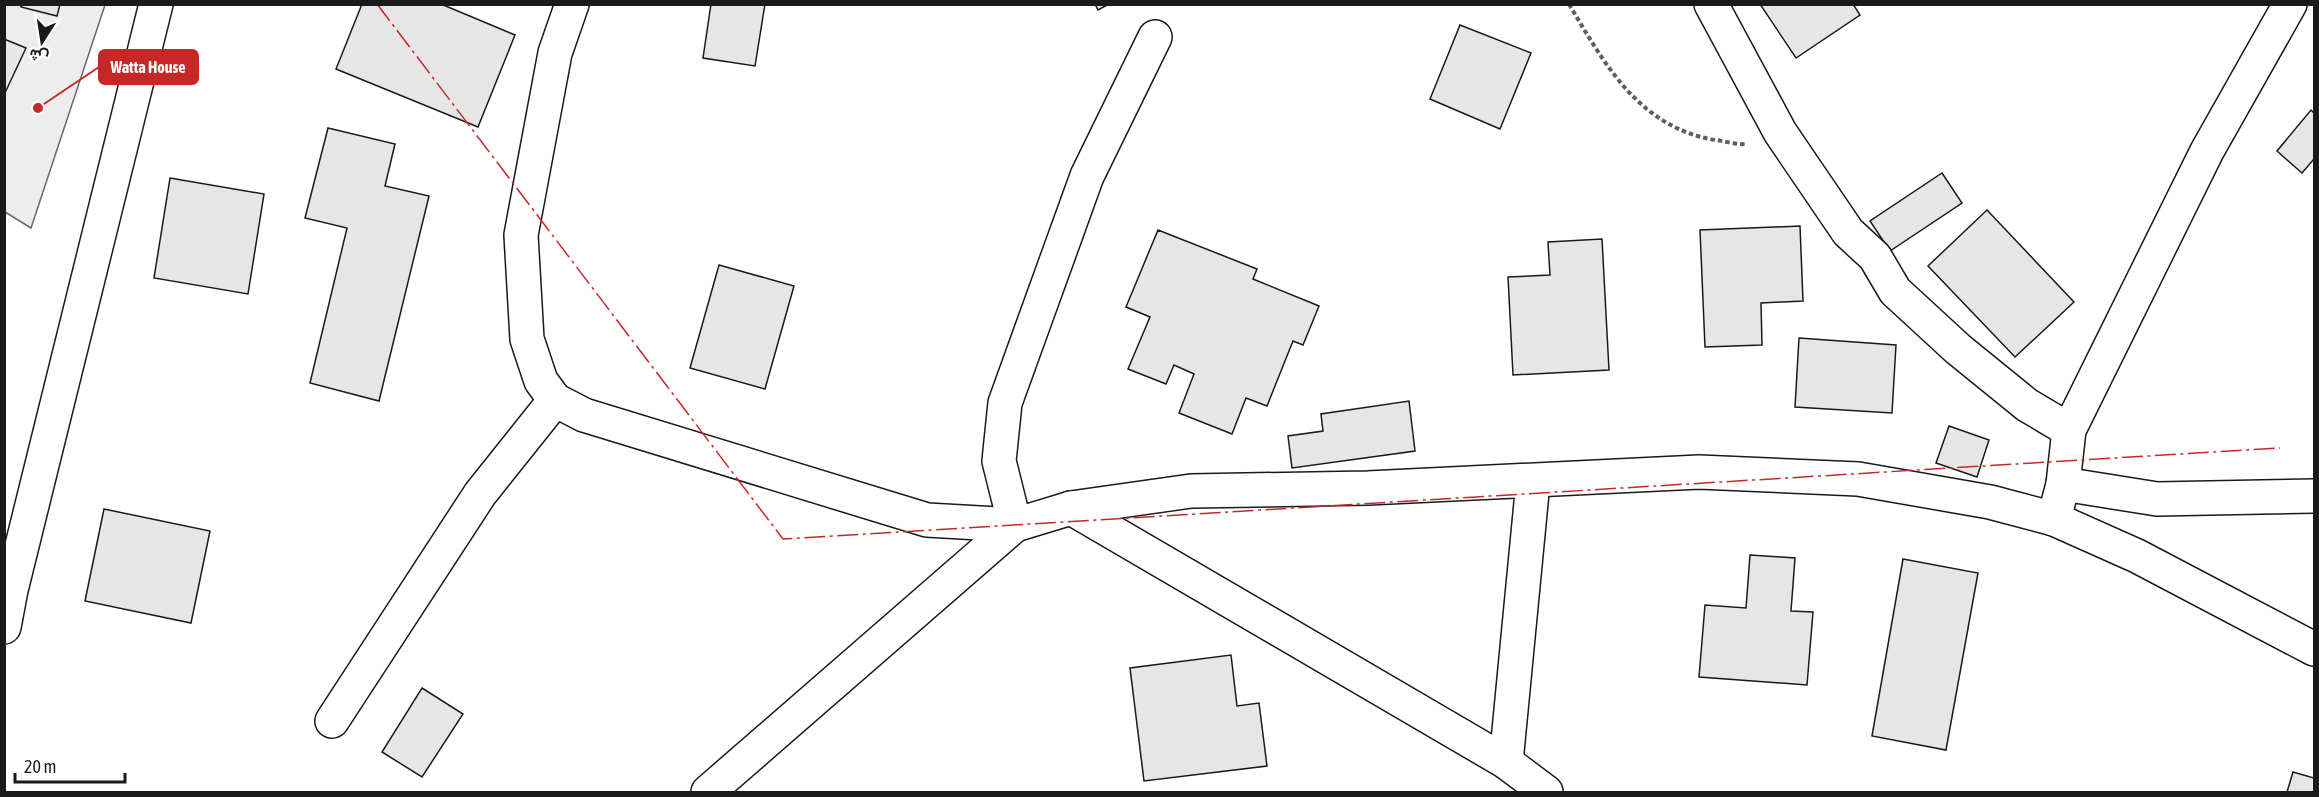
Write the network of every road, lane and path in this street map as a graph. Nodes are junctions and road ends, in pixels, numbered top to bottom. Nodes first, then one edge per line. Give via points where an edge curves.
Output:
1 (156, 4) edge
2 (572, 4) edge
3 (1569, 4) edge
4 (1711, 4) edge
5 (2290, 4) edge
6 (1155, 37) dead end
7 (1780, 132) junction
8 (555, 400) junction
9 (2069, 430) junction
10 (1533, 482) junction
11 (2063, 484) junction
12 (2314, 496) edge
13 (1071, 508) junction
14 (2054, 519) junction
15 (1015, 525) junction
16 (4, 627) edge
17 (2314, 649) edge
18 (332, 721) dead end
19 (1506, 762) junction
20 (708, 792) edge
21 (1546, 792) edge

1 - 16 street
2 - 8 street via 555,54 521,235 527,339 541,381
3 - 7 path via 1601,59 1644,109 1693,136 1744,144
4 - 7 street
5 - 9 street via 2207,151
6 - 15 street via 1087,176 1005,403 999,461
7 - 9 street via 1848,232 1875,257 1895,291 2027,405
8 - 15 street via 585,415 927,520
8 - 18 street via 480,494
9 - 11 street
10 - 13 street via 1191,491
10 - 14 street via 1699,472 1857,479 1990,501
10 - 19 street
11 - 12 street via 2157,498
11 - 14 street
13 - 15 street
13 - 19 street
14 - 17 street via 2137,556
15 - 20 street
19 - 21 street

